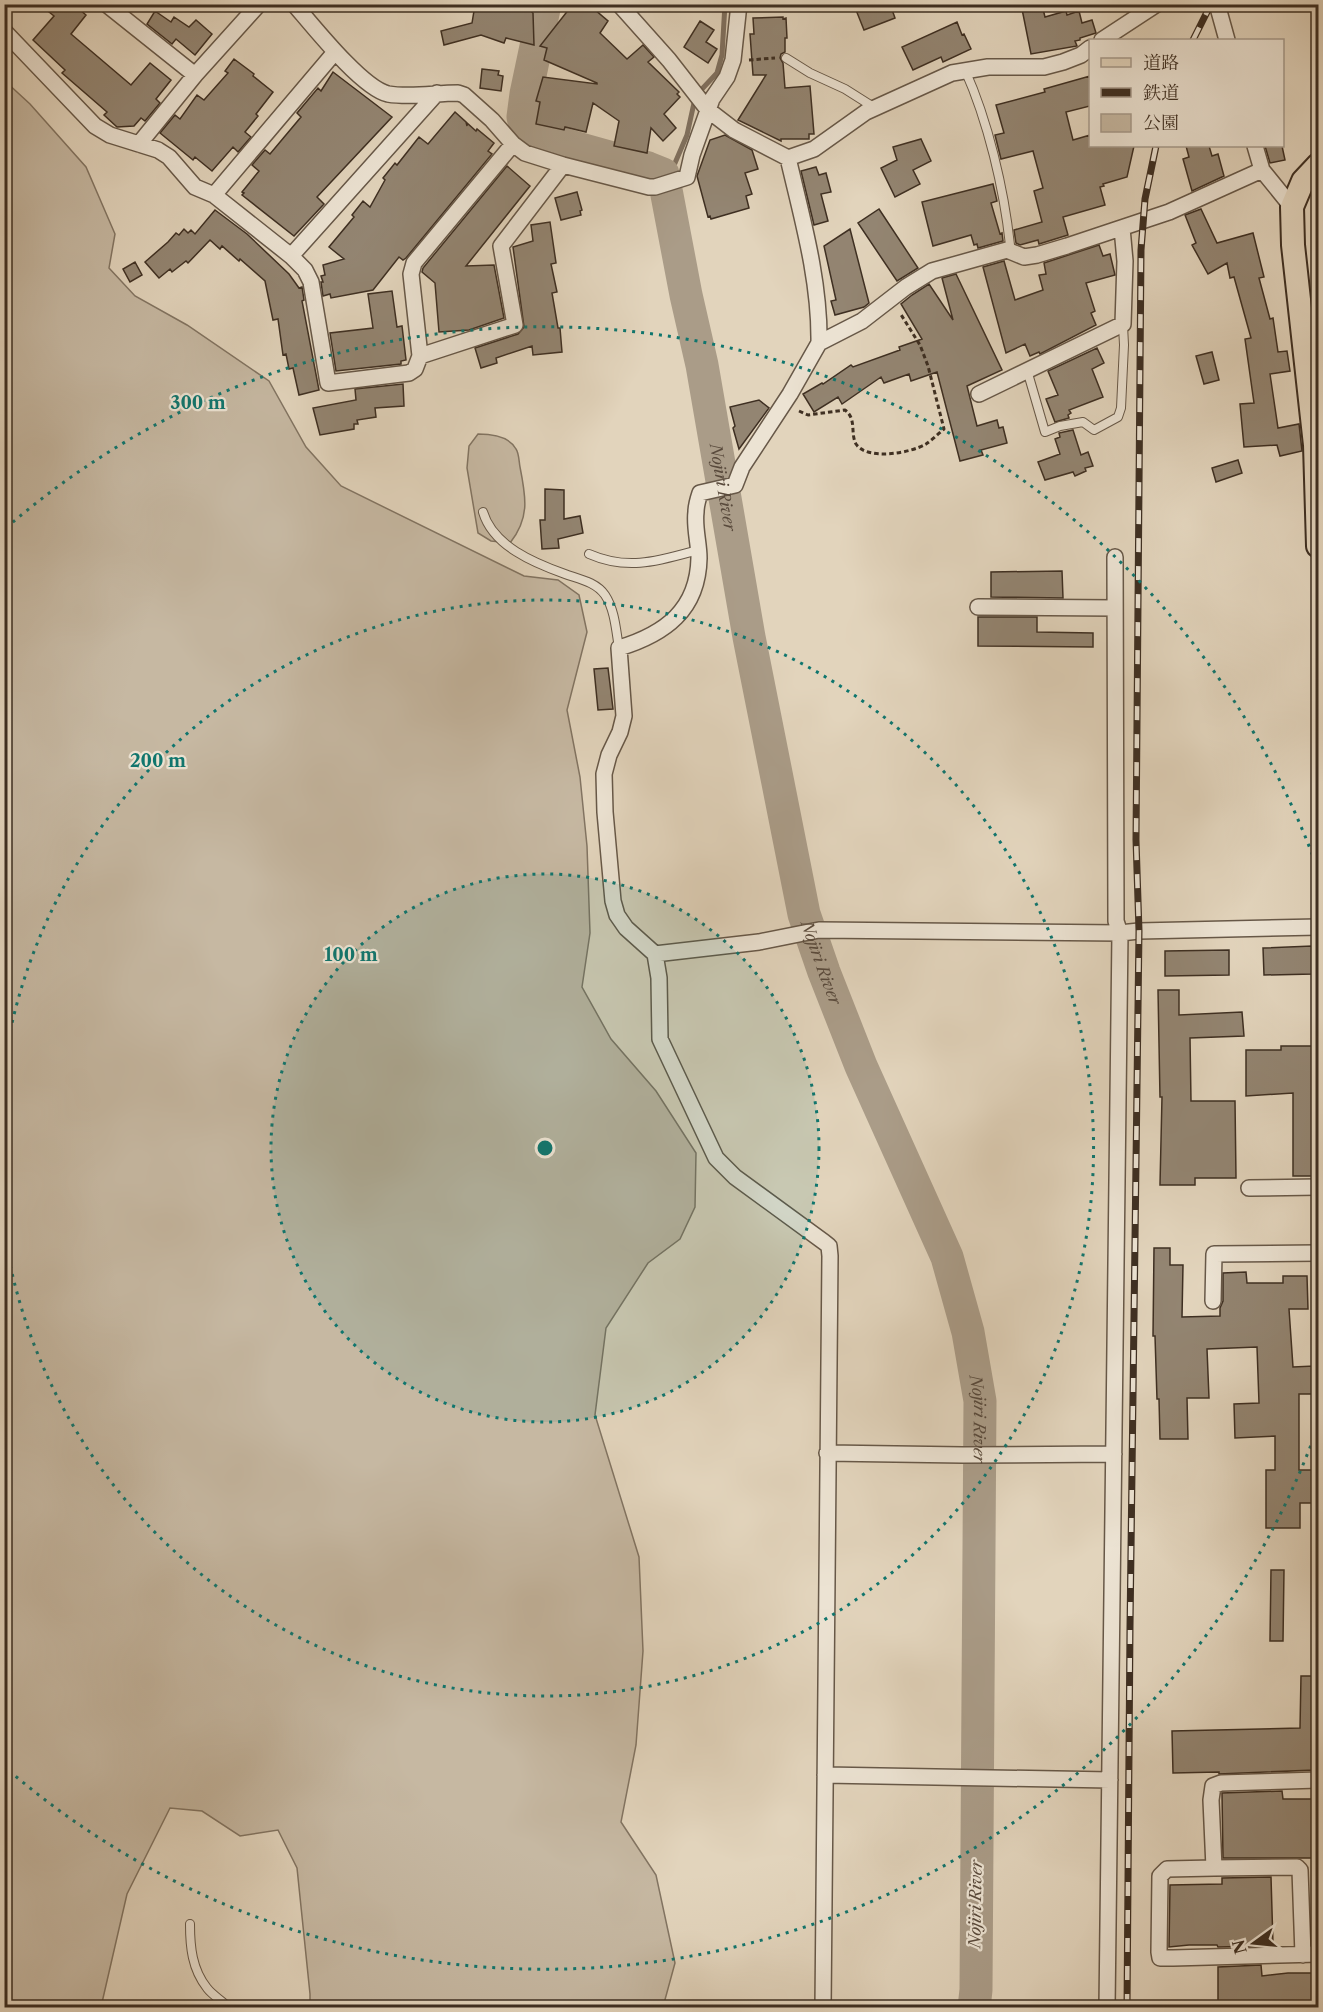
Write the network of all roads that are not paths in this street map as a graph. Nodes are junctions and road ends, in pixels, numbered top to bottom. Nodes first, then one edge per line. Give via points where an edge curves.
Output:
1 (106, 4) edge
2 (259, 4) edge
3 (294, 4) edge
4 (619, 4) edge
5 (739, 4) edge
6 (1156, 4) edge
7 (1217, 4) edge
8 (4, 32) edge
9 (1104, 39) edge
10 (1227, 39) edge
11 (1089, 49) edge
12 (335, 52) junction
13 (786, 58) road end
14 (965, 69) junction
15 (195, 75) junction
16 (437, 93) junction
17 (706, 107) junction
18 (875, 108) junction
19 (139, 144) junction
20 (513, 144) junction
21 (1255, 147) edge
22 (788, 158) junction
23 (563, 165) junction
24 (1318, 165) edge
25 (1262, 170) junction
26 (214, 195) junction
27 (1292, 207) junction
28 (1122, 228) junction
29 (1009, 251) junction
30 (291, 256) junction
31 (1123, 324) junction
32 (819, 343) junction
33 (420, 356) junction
34 (1027, 370) junction
35 (979, 394) dead end
36 (1317, 445) edge
37 (483, 512) dead end
38 (1318, 546) edge
39 (698, 550) junction
40 (589, 554) dead end
41 (1115, 557) dead end
42 (978, 607) dead end
43 (1115, 608) junction
44 (619, 648) junction
45 (1318, 927) edge
46 (1120, 933) junction
47 (655, 954) junction
48 (1318, 1187) edge
49 (1249, 1188) dead end
50 (1318, 1253) edge
51 (1213, 1301) dead end
52 (827, 1453) junction
53 (1114, 1454) junction
54 (825, 1775) junction
55 (1110, 1780) junction
56 (1318, 1780) edge
57 (1214, 1868) junction
58 (190, 1924) dead end
59 (1303, 1954) junction
60 (1318, 1954) edge
61 (229, 2007) edge
62 (823, 2007) edge
63 (1107, 2007) edge

1 - 15 street
2 - 15 street
3 - 12 street
4 - 17 street
5 - 17 street via 733,60 727,77
6 - 9 street
7 - 10 street
8 - 19 street via 95,126
11 - 14 street via 1044,67
12 - 16 street via 386,93
12 - 26 street
13 - 18 lane
14 - 18 street
14 - 29 lane via 983,115 1003,197
15 - 19 street
16 - 20 street via 464,95
16 - 30 street
17 - 22 street via 734,130
17 - 23 street via 687,177 680,180 655,187
18 - 22 street via 814,149
19 - 26 street via 169,157 195,187
20 - 23 street via 525,153
20 - 33 street via 414,262 411,274
21 - 25 street
22 - 32 street via 809,249
23 - 33 street via 501,246 515,325
24 - 27 main road via 1303,181
25 - 27 street
25 - 28 street via 1169,212
26 - 30 street
27 - 36 main road
28 - 29 street via 1037,255 1024,257
28 - 31 street
29 - 32 street via 932,272 862,321
30 - 33 street via 305,270 310,282 328,383 409,373
31 - 34 street
31 - 34 lane via 1121,408 1118,417 1095,430 1083,422 1045,432
32 - 39 street via 742,467 735,485 700,494 696,512
34 - 35 street
36 - 38 main road
37 - 44 lane via 486,525 513,550 601,590 611,608
39 - 40 lane via 632,564 612,563
39 - 44 street via 695,585 683,610 659,632
41 - 43 street
42 - 43 street
43 - 46 street via 1116,921
44 - 47 street via 624,716 604,774 613,901 626,928
45 - 46 street
46 - 47 street via 819,930 759,942
46 - 53 street
47 - 52 street via 660,1039 716,1158 735,1177 829,1246
48 - 49 street
50 - 51 street via 1214,1254
52 - 53 street
52 - 54 street
53 - 55 street
54 - 55 street
54 - 62 street
55 - 63 street
56 - 57 street via 1213,1786
57 - 59 street via 1297,1867
57 - 59 street via 1167,1869 1160,1876 1160,1958
58 - 61 lane via 190,1951 196,1971 208,1990
59 - 60 street

